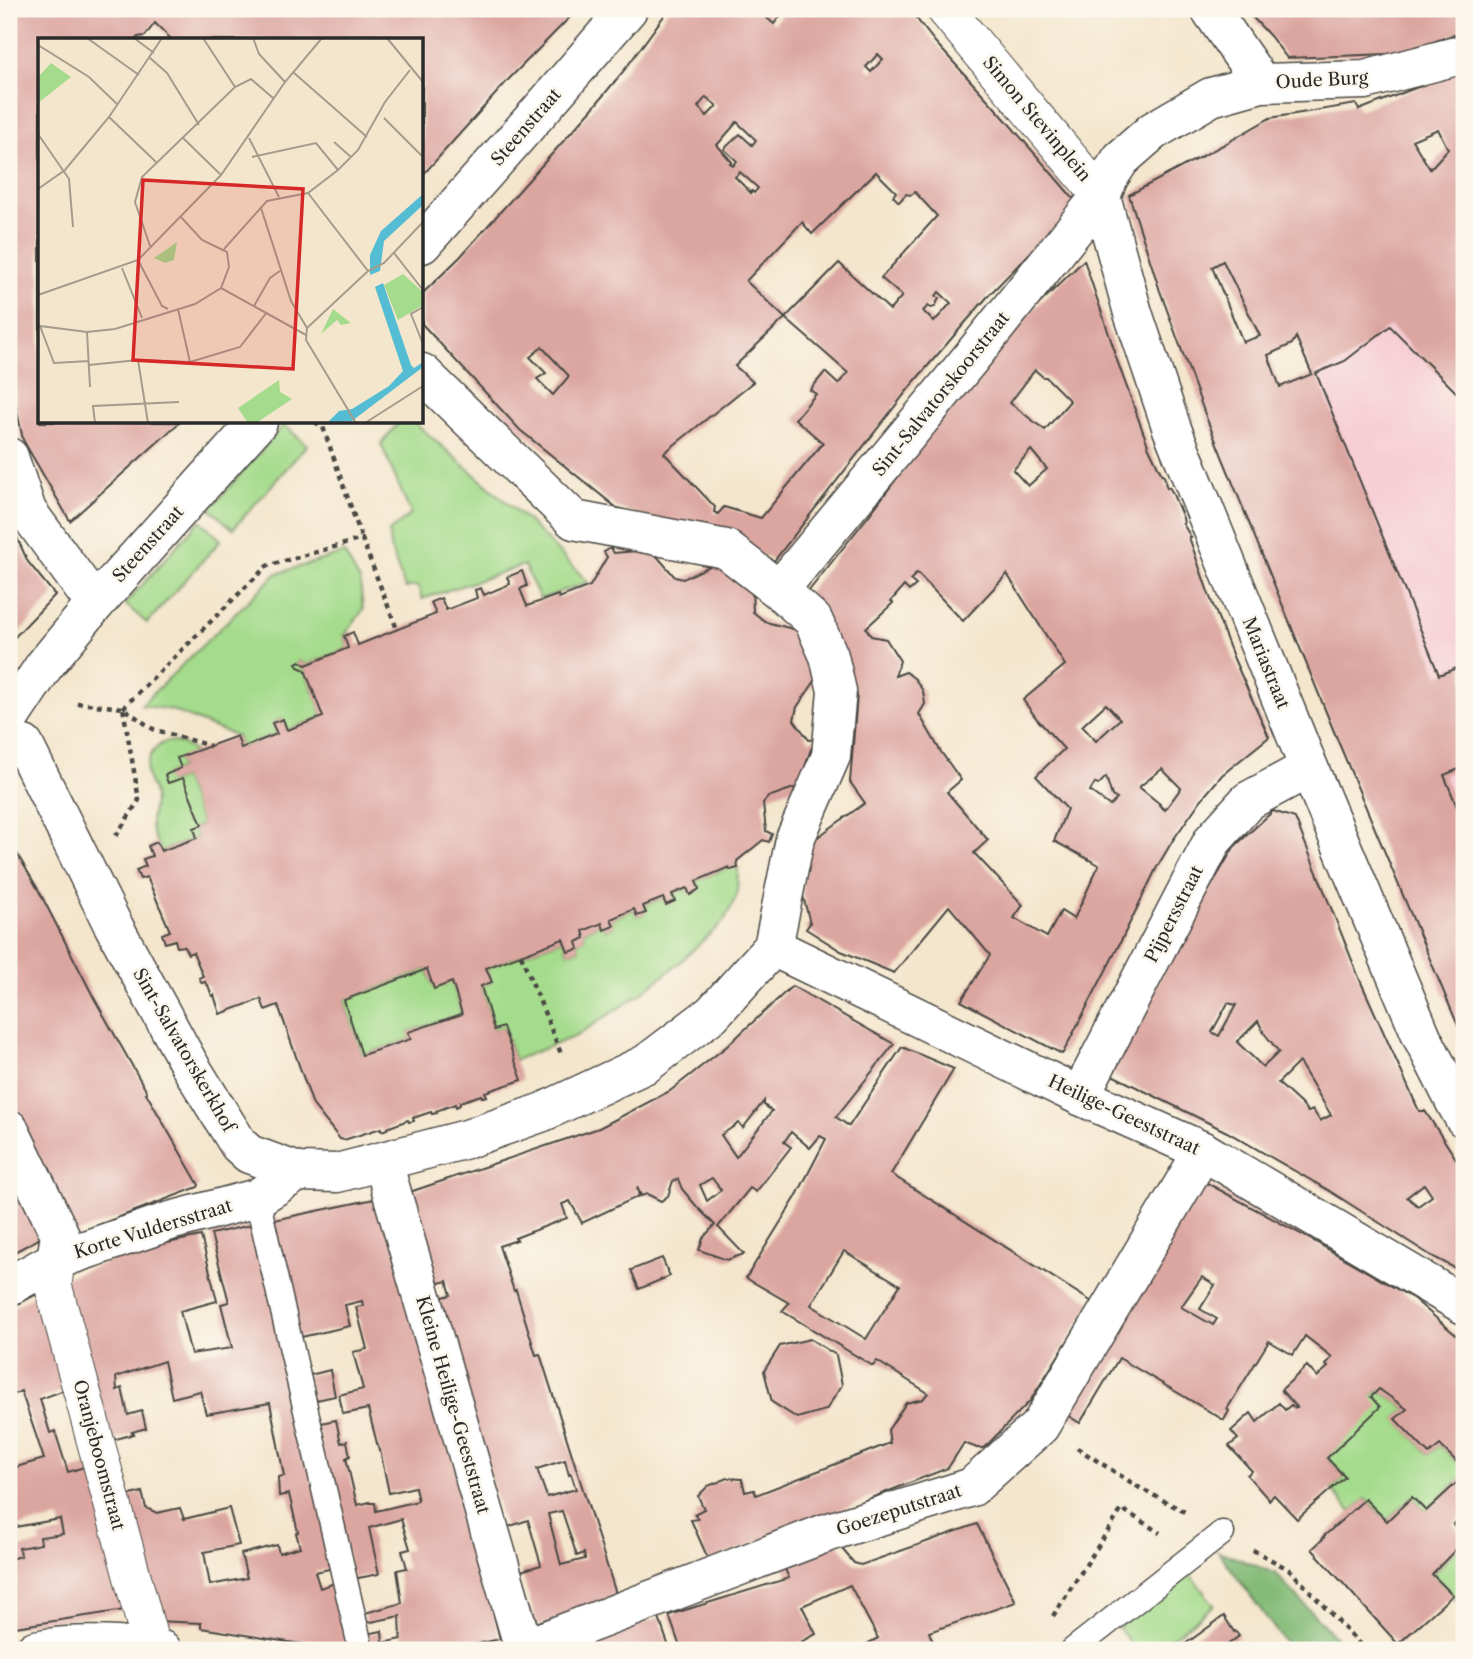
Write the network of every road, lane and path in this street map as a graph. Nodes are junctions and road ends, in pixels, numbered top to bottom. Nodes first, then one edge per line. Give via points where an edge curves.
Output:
1 (628, 9) edge
2 (945, 9) edge
3 (1210, 9) edge
4 (1464, 54) edge
5 (1261, 83) junction
6 (1101, 196) junction
7 (424, 242) edge
8 (424, 375) edge
9 (256, 424) edge
10 (318, 424) edge
11 (9, 457) edge
12 (362, 538) junction
13 (779, 590) junction
14 (94, 604) junction
15 (397, 629) dead end
16 (77, 704) dead end
17 (123, 708) junction
18 (9, 719) edge
19 (9, 741) edge
20 (209, 746) dead end
21 (1309, 768) junction
22 (89, 877) junction
23 (773, 947) junction
24 (522, 955) dead end
25 (577, 1096) junction
26 (1080, 1096) junction
27 (1464, 1118) edge
28 (9, 1129) edge
29 (1203, 1151) junction
30 (383, 1162) junction
31 (298, 1172) junction
32 (257, 1198) junction
33 (55, 1260) junction
34 (9, 1286) edge
35 (1464, 1304) edge
36 (1040, 1426) junction
37 (1222, 1533) junction
38 (1194, 1555) junction
39 (1052, 1618) dead end
40 (42, 1650) edge
41 (157, 1650) edge
42 (361, 1650) edge
43 (522, 1650) edge
44 (1073, 1650) edge
45 (1365, 1650) edge

1 - 7 street, Steenstraat
2 - 6 street, Simon Stevinplein
3 - 5 street
4 - 5 street, Oude Burg via 1366,80
5 - 6 street, Simon Stevinplein via 1211,97 1153,131 1121,159
6 - 13 street, Sint-Salvatorskoorstraat
6 - 21 street, Mariastraat via 1172,429
8 - 13 street via 575,520 726,549
9 - 14 street, Steenstraat
10 - 12 path
11 - 14 street via 27,511
12 - 15 path
12 - 17 path via 267,566
13 - 23 street via 813,620 830,656 837,691 831,756 795,839
14 - 18 street, Steenstraat
16 - 17 path
17 - 20 path via 153,729
17 - 22 path via 139,800
19 - 22 street, Sint-Salvatorskerkhof via 24,745
21 - 26 street, Pijpersstraat via 1248,801 1213,840
21 - 27 street, Mariastraat via 1422,1037
22 - 31 street, Sint-Salvatorskerkhof via 189,1064 239,1145 249,1154
23 - 25 street, Sint-Salvatorskerkhof via 712,1014 646,1063
23 - 26 street, Heilige-Geeststraat
24 - 25 path
25 - 30 street, Sint-Salvatorskerkhof via 467,1139
26 - 29 street, Heilige-Geeststraat
28 - 33 street via 60,1235
29 - 35 street, Heilige-Geeststraat
29 - 36 street, Goezeputstraat
30 - 31 street, Sint-Salvatorskerkhof via 337,1173
30 - 43 street, Kleine Heilige-Geeststraat
31 - 32 street, Korte Vuldersstraat
32 - 33 street, Korte Vuldersstraat via 170,1221
32 - 42 lane
33 - 34 street, Korte Vuldersstraat
33 - 41 street, Oranjeboomstraat via 53,1285
36 - 37 path
36 - 43 street, Goezeputstraat via 972,1487 826,1533
37 - 38 lane
37 - 45 path via 1290,1570
38 - 39 path via 1122,1509
38 - 44 lane
40 - 41 street via 94,1646

